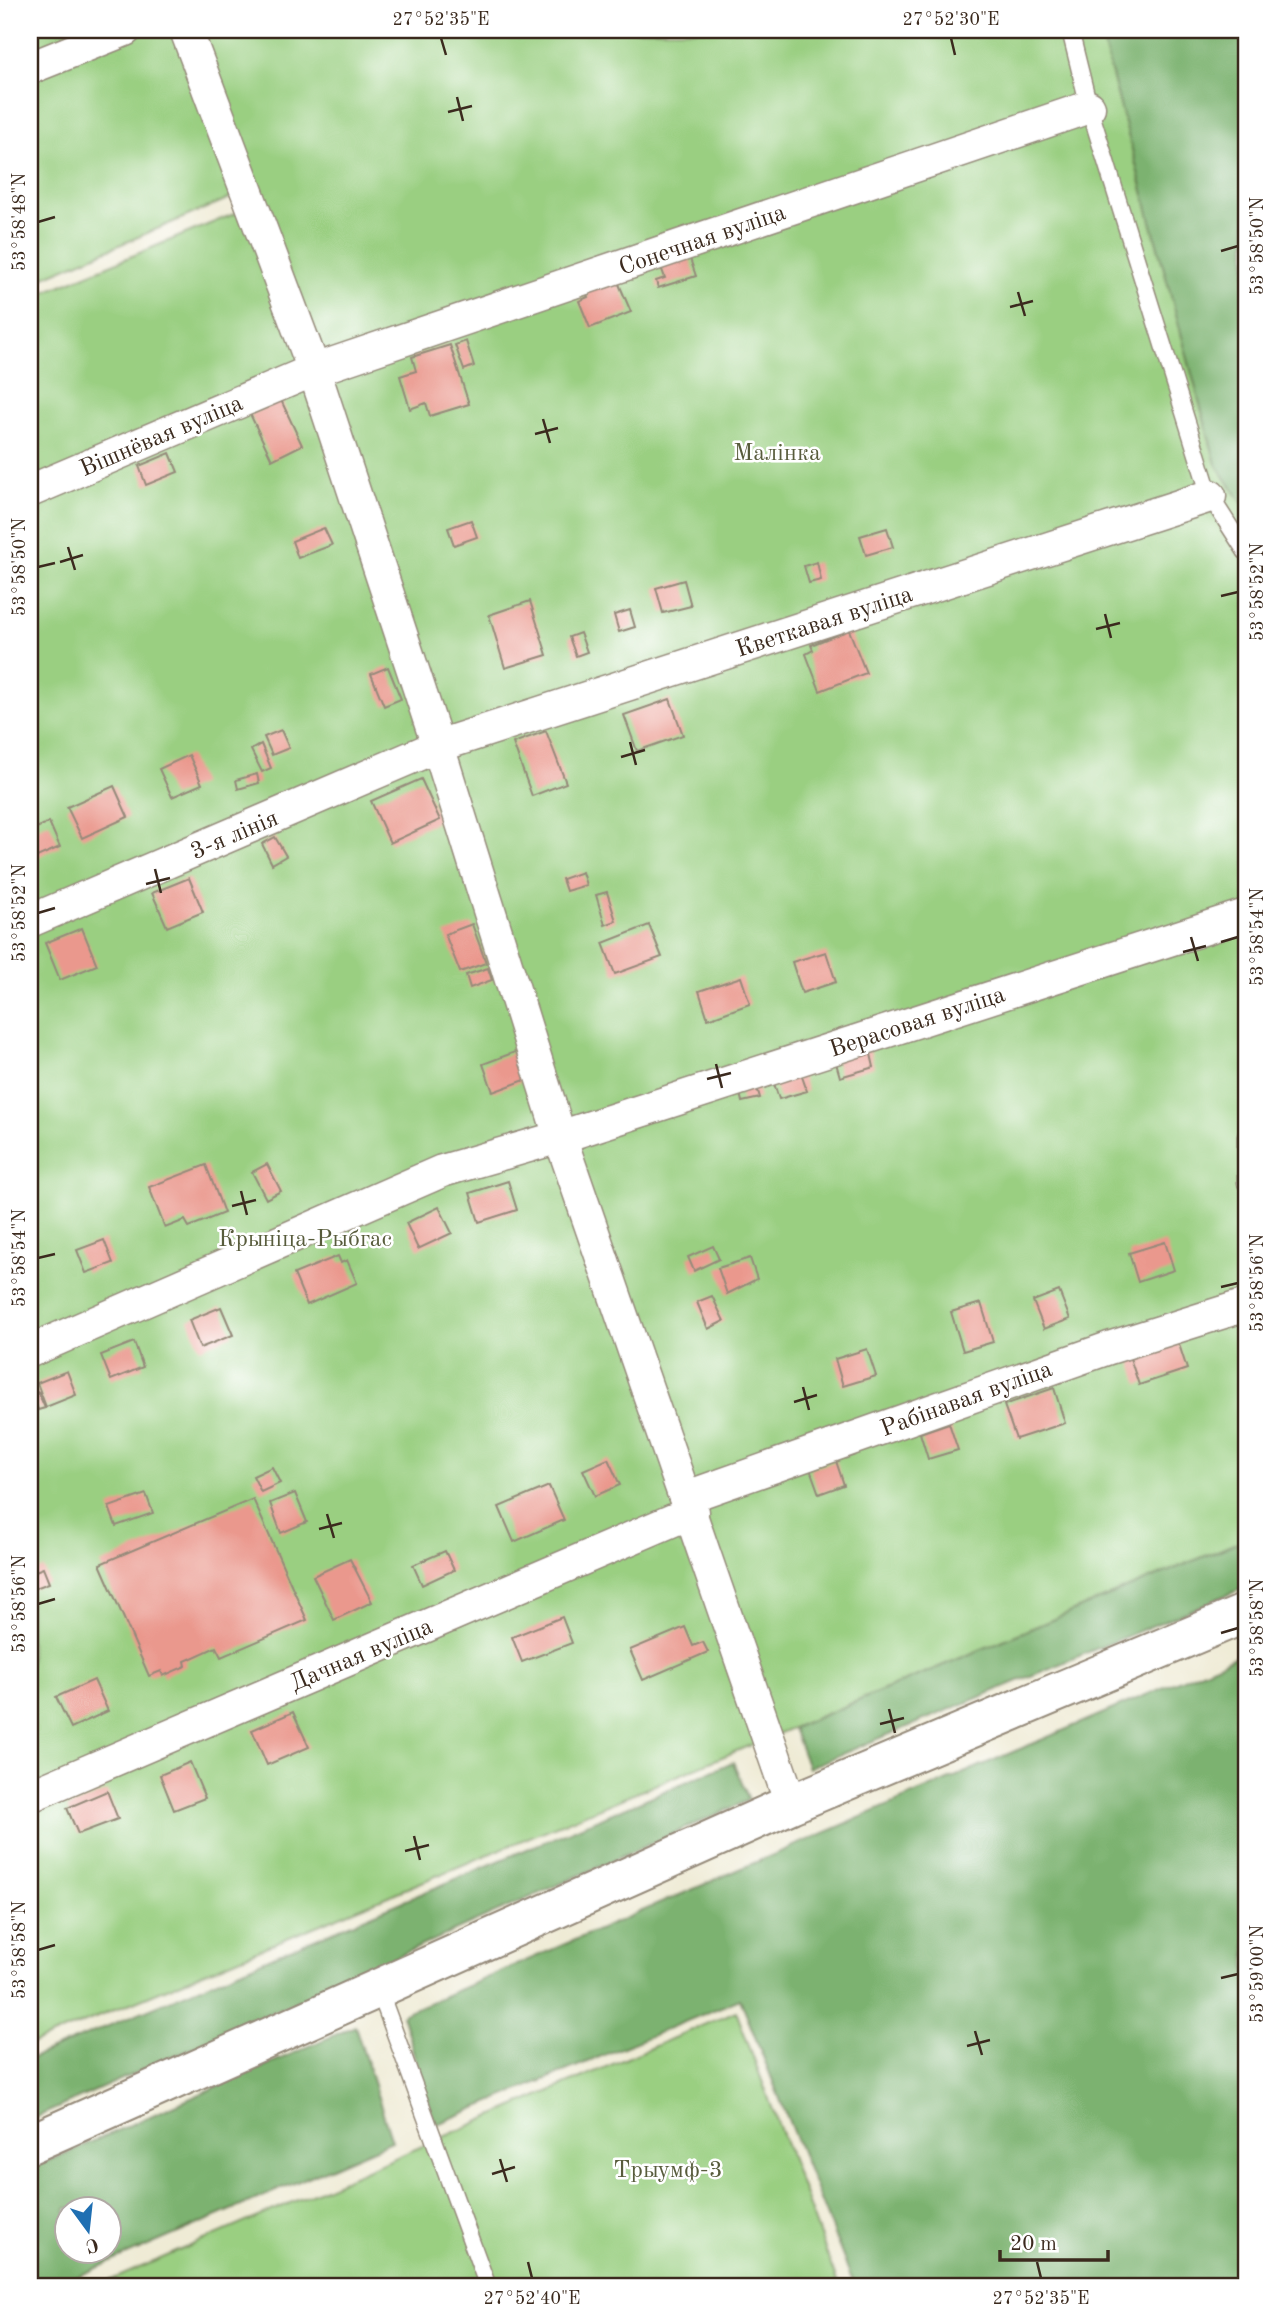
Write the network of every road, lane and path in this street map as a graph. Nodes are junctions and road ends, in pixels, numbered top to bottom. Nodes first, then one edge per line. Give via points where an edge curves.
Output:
1 (125, 30) edge
2 (186, 30) edge
3 (1070, 30) edge
4 (30, 68) edge
5 (1089, 107) junction
6 (303, 375) junction
7 (30, 491) edge
8 (1210, 496) junction
9 (1246, 552) edge
10 (438, 746) junction
11 (1246, 915) edge
12 (30, 921) edge
13 (574, 1132) junction
14 (1246, 1136) edge
15 (1246, 1182) edge
16 (1246, 1305) edge
17 (30, 1351) edge
18 (689, 1505) junction
19 (1246, 1613) edge
20 (30, 1796) edge
21 (791, 1804) junction
22 (378, 1987) junction
23 (30, 2144) edge
24 (488, 2287) edge

1 - 4 street
2 - 6 street
3 - 5 lane
5 - 6 street, Сонечная вуліца
5 - 8 lane
6 - 7 street, Вішнёвая вуліца
6 - 10 street
8 - 9 lane
8 - 10 street, Кветкавая вуліца
10 - 12 street, 3-я лінія
10 - 13 street
11 - 13 street, Верасовая вуліца
13 - 17 street, Верасовая вуліца via 442,1171
13 - 18 street
14 - 15 lane
16 - 18 street, Рабінавая вуліца via 1109,1348
18 - 20 street, Дачная вуліца
18 - 21 street
19 - 21 street
21 - 22 street
22 - 23 street
22 - 24 lane

